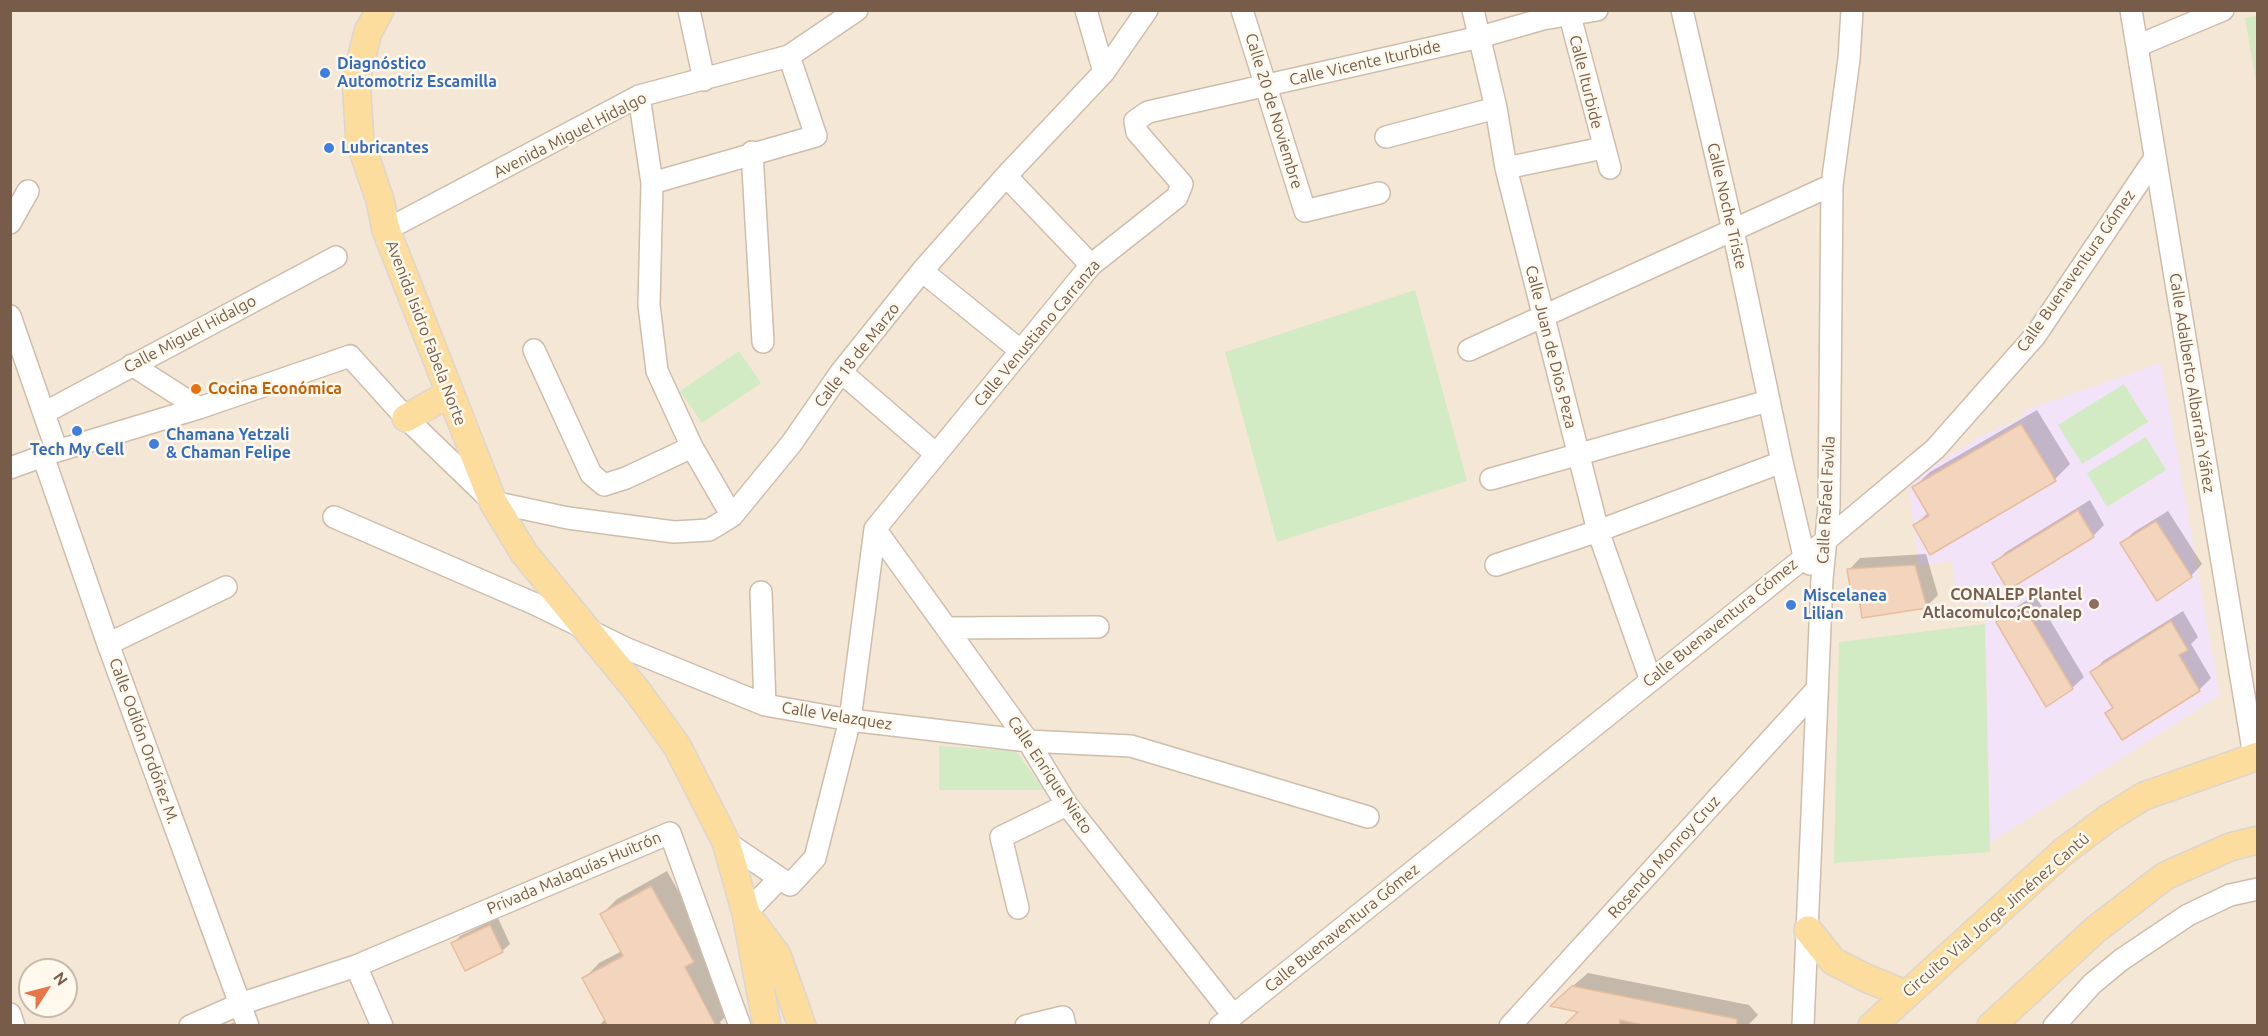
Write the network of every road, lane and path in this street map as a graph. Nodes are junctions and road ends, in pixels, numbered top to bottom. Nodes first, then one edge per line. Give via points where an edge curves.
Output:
1 (380, 10) edge
2 (689, 10) edge
3 (857, 10) edge
4 (1086, 10) edge
5 (1147, 10) edge
6 (1242, 10) edge
7 (1473, 10) edge
8 (1597, 10) edge
9 (1682, 10) edge
10 (1852, 10) edge
11 (2131, 10) edge
12 (2223, 10) edge
13 (1541, 15) edge
14 (1570, 16) junction
15 (1480, 37) junction
16 (2137, 46) junction
17 (789, 56) junction
18 (1104, 72) junction
19 (704, 80) junction
20 (1268, 85) junction
21 (639, 96) junction
22 (1496, 108) junction
23 (1136, 121) joint
24 (1386, 137) dead end
25 (1603, 148) junction
26 (752, 152) junction
27 (2155, 158) junction
28 (1506, 168) junction
29 (1610, 168) dead end
30 (1006, 176) junction
31 (652, 183) junction
32 (1832, 185) junction
33 (28, 191) dead end
34 (1379, 193) dead end
35 (10, 223) edge
36 (386, 230) junction
37 (1733, 231) junction
38 (336, 257) dead end
39 (1091, 265) junction
40 (922, 271) junction
41 (1543, 314) junction
42 (10, 316) edge
43 (763, 342) dead end
44 (534, 350) dead end
45 (1469, 350) dead end
46 (1021, 351) junction
47 (132, 365) junction
48 (841, 372) junction
49 (449, 394) junction
50 (1768, 401) junction
51 (199, 408) junction
52 (44, 412) junction
53 (406, 418) junction
54 (692, 447) junction
55 (50, 453) junction
56 (936, 454) junction
57 (1578, 455) junction
58 (1782, 462) junction
59 (10, 468) edge
60 (1491, 479) dead end
61 (493, 502) junction
62 (732, 516) junction
63 (334, 517) dead end
64 (875, 529) junction
65 (1598, 531) junction
66 (1825, 541) junction
67 (1804, 556) junction
68 (1496, 565) dead end
69 (1822, 579) junction
70 (226, 587) dead end
71 (761, 592) dead end
72 (1098, 627) dead end
73 (586, 628) junction
74 (948, 628) junction
75 (108, 644) junction
76 (1650, 678) junction
77 (1817, 689) junction
78 (765, 705) junction
79 (850, 720) junction
80 (1028, 741) junction
81 (2256, 756) edge
82 (1067, 806) junction
83 (1368, 817) dead end
84 (2258, 840) edge
85 (726, 842) junction
86 (778, 880) junction
87 (2258, 889) edge
88 (1018, 908) dead end
89 (746, 913) junction
90 (1808, 930) junction
91 (356, 966) junction
92 (1905, 994) junction
93 (240, 1004) junction
94 (10, 1014) edge
95 (1227, 1020) edge
96 (14, 1026) edge
97 (190, 1026) edge
98 (248, 1026) edge
99 (382, 1026) edge
100 (740, 1026) edge
101 (766, 1026) edge
102 (802, 1026) edge
103 (1026, 1026) edge
104 (1065, 1026) edge
105 (1510, 1026) edge
106 (1803, 1026) edge
107 (1872, 1026) edge
108 (1991, 1026) edge
109 (2054, 1026) edge

1 - 36 main road, Avenida Isidro Fabela Norte via 368,32 356,79 360,142
2 - 19 street
3 - 17 street, Avenida Miguel Hidalgo
4 - 18 street
5 - 18 street, Calle 18 de Marzo
6 - 20 street, Calle 20 de Noviembre
7 - 15 street, Calle Juan de Dios Peza
8 - 14 street, Calle Vicente Iturbide
9 - 37 street, Calle Noche Triste
10 - 32 street, Calle Rafael Favila
11 - 16 street, Calle Adalberto Albarrán Yáñez
12 - 16 street
13 - 14 street, Calle Vicente Iturbide
13 - 15 street, Calle Vicente Iturbide
14 - 25 street, Calle Iturbide
15 - 20 street, Calle Vicente Iturbide
15 - 22 street, Calle Juan de Dios Peza
16 - 27 street, Calle Adalberto Albarrán Yáñez
17 - 19 street, Avenida Miguel Hidalgo
17 - 26 street via 816,136
18 - 30 street, Calle 18 de Marzo
19 - 21 street, Avenida Miguel Hidalgo
20 - 23 street, Calle Vicente Iturbide via 1148,112
20 - 34 street, Calle 20 de Noviembre via 1305,211
21 - 31 street
21 - 36 street, Avenida Miguel Hidalgo
22 - 24 street
22 - 28 street, Calle Juan de Dios Peza
23 - 39 street, Calle Venustiano Carranza via 1137,132 1182,184 1177,197
25 - 28 street, Calle Iturbide
25 - 29 street, Calle Iturbide
26 - 31 street
26 - 43 street
27 - 66 street, Calle Buenaventura Gómez via 2035,336 1935,449
27 - 81 street, Calle Adalberto Albarrán Yáñez
28 - 41 street, Calle Juan de Dios Peza
30 - 39 street
30 - 40 street, Calle 18 de Marzo
31 - 54 street via 649,305 657,371
32 - 37 street
32 - 66 street, Calle Rafael Favila via 1829,495
33 - 35 street
36 - 49 main road, Avenida Isidro Fabela Norte
37 - 41 street
37 - 50 street, Calle Noche Triste
38 - 47 street, Calle Miguel Hidalgo
39 - 46 street, Calle Venustiano Carranza
40 - 46 street
40 - 48 street, Calle 18 de Marzo
41 - 45 street
41 - 57 street, Calle Juan de Dios Peza
42 - 52 street, Calle Odilón Ordóñez M.
44 - 54 street via 591,474 604,485
46 - 56 street, Calle Venustiano Carranza
47 - 51 street
47 - 52 street, Calle Miguel Hidalgo
48 - 56 street
48 - 62 street, Calle 18 de Marzo via 791,444
49 - 53 main road
49 - 61 main road, Avenida Isidro Fabela Norte
50 - 57 street
50 - 58 street, Calle Noche Triste
51 - 53 street via 350,356
51 - 55 street
52 - 55 street, Calle Odilón Ordóñez M.
53 - 61 street
54 - 62 street
55 - 59 street
55 - 75 street, Calle Odilón Ordóñez M.
56 - 64 street, Calle Venustiano Carranza
57 - 60 street
57 - 65 street, Calle Juan de Dios Peza
58 - 65 street
58 - 67 street, Calle Noche Triste
61 - 62 street, Calle 18 de Marzo via 568,518 674,532 709,530
61 - 73 main road, Avenida Isidro Fabela Norte via 524,553
63 - 73 street, Calle Velazquez
64 - 74 street, Calle Enrique Nieto
64 - 79 street
65 - 68 street
65 - 76 street, Calle Juan de Dios Peza
66 - 67 street, Calle Buenaventura Gómez
66 - 69 street, Calle Rafael Favila
67 - 69 street, Calle Noche Triste
67 - 76 street, Calle Buenaventura Gómez
69 - 77 street, Calle Rafael Favila
70 - 75 street
71 - 78 street
72 - 74 street
73 - 78 street, Calle Velazquez
73 - 85 main road, Avenida Isidro Fabela Norte via 677,746
74 - 80 street, Calle Enrique Nieto
75 - 93 street, Calle Odilón Ordóñez M.
76 - 95 street, Calle Buenaventura Gómez
77 - 90 street, Calle Rafael Favila
77 - 105 street, Rosendo Monroy Cruz
78 - 79 street, Calle Velazquez
79 - 80 street, Calle Velazquez
79 - 86 street via 814,858 790,885
80 - 82 street, Calle Enrique Nieto
80 - 83 street, Calle Velazquez via 1131,746
81 - 92 main road, Circuito Vial Jorge Jiménez Cantú via 2144,796 2107,819 2063,852
82 - 88 street via 1001,837
82 - 95 street, Calle Enrique Nieto
84 - 108 main road via 2230,847 2165,876 2095,930
85 - 86 street
85 - 89 main road, Avenida Isidro Fabela Norte
86 - 89 street
87 - 109 street via 2230,896 2188,915 2092,984
89 - 101 main road, Avenida Isidro Fabela Norte
89 - 102 main road via 777,955
90 - 92 main road via 1833,961
90 - 106 street, Calle Rafael Favila
91 - 93 street
91 - 99 street
91 - 100 street, Privada Malaquías Huitrón via 670,832
92 - 107 main road, Circuito Vial Jorge Jiménez Cantú
93 - 97 street
93 - 98 street, Calle Odilón Ordóñez M.
94 - 96 street
103 - 104 street via 1063,1017

